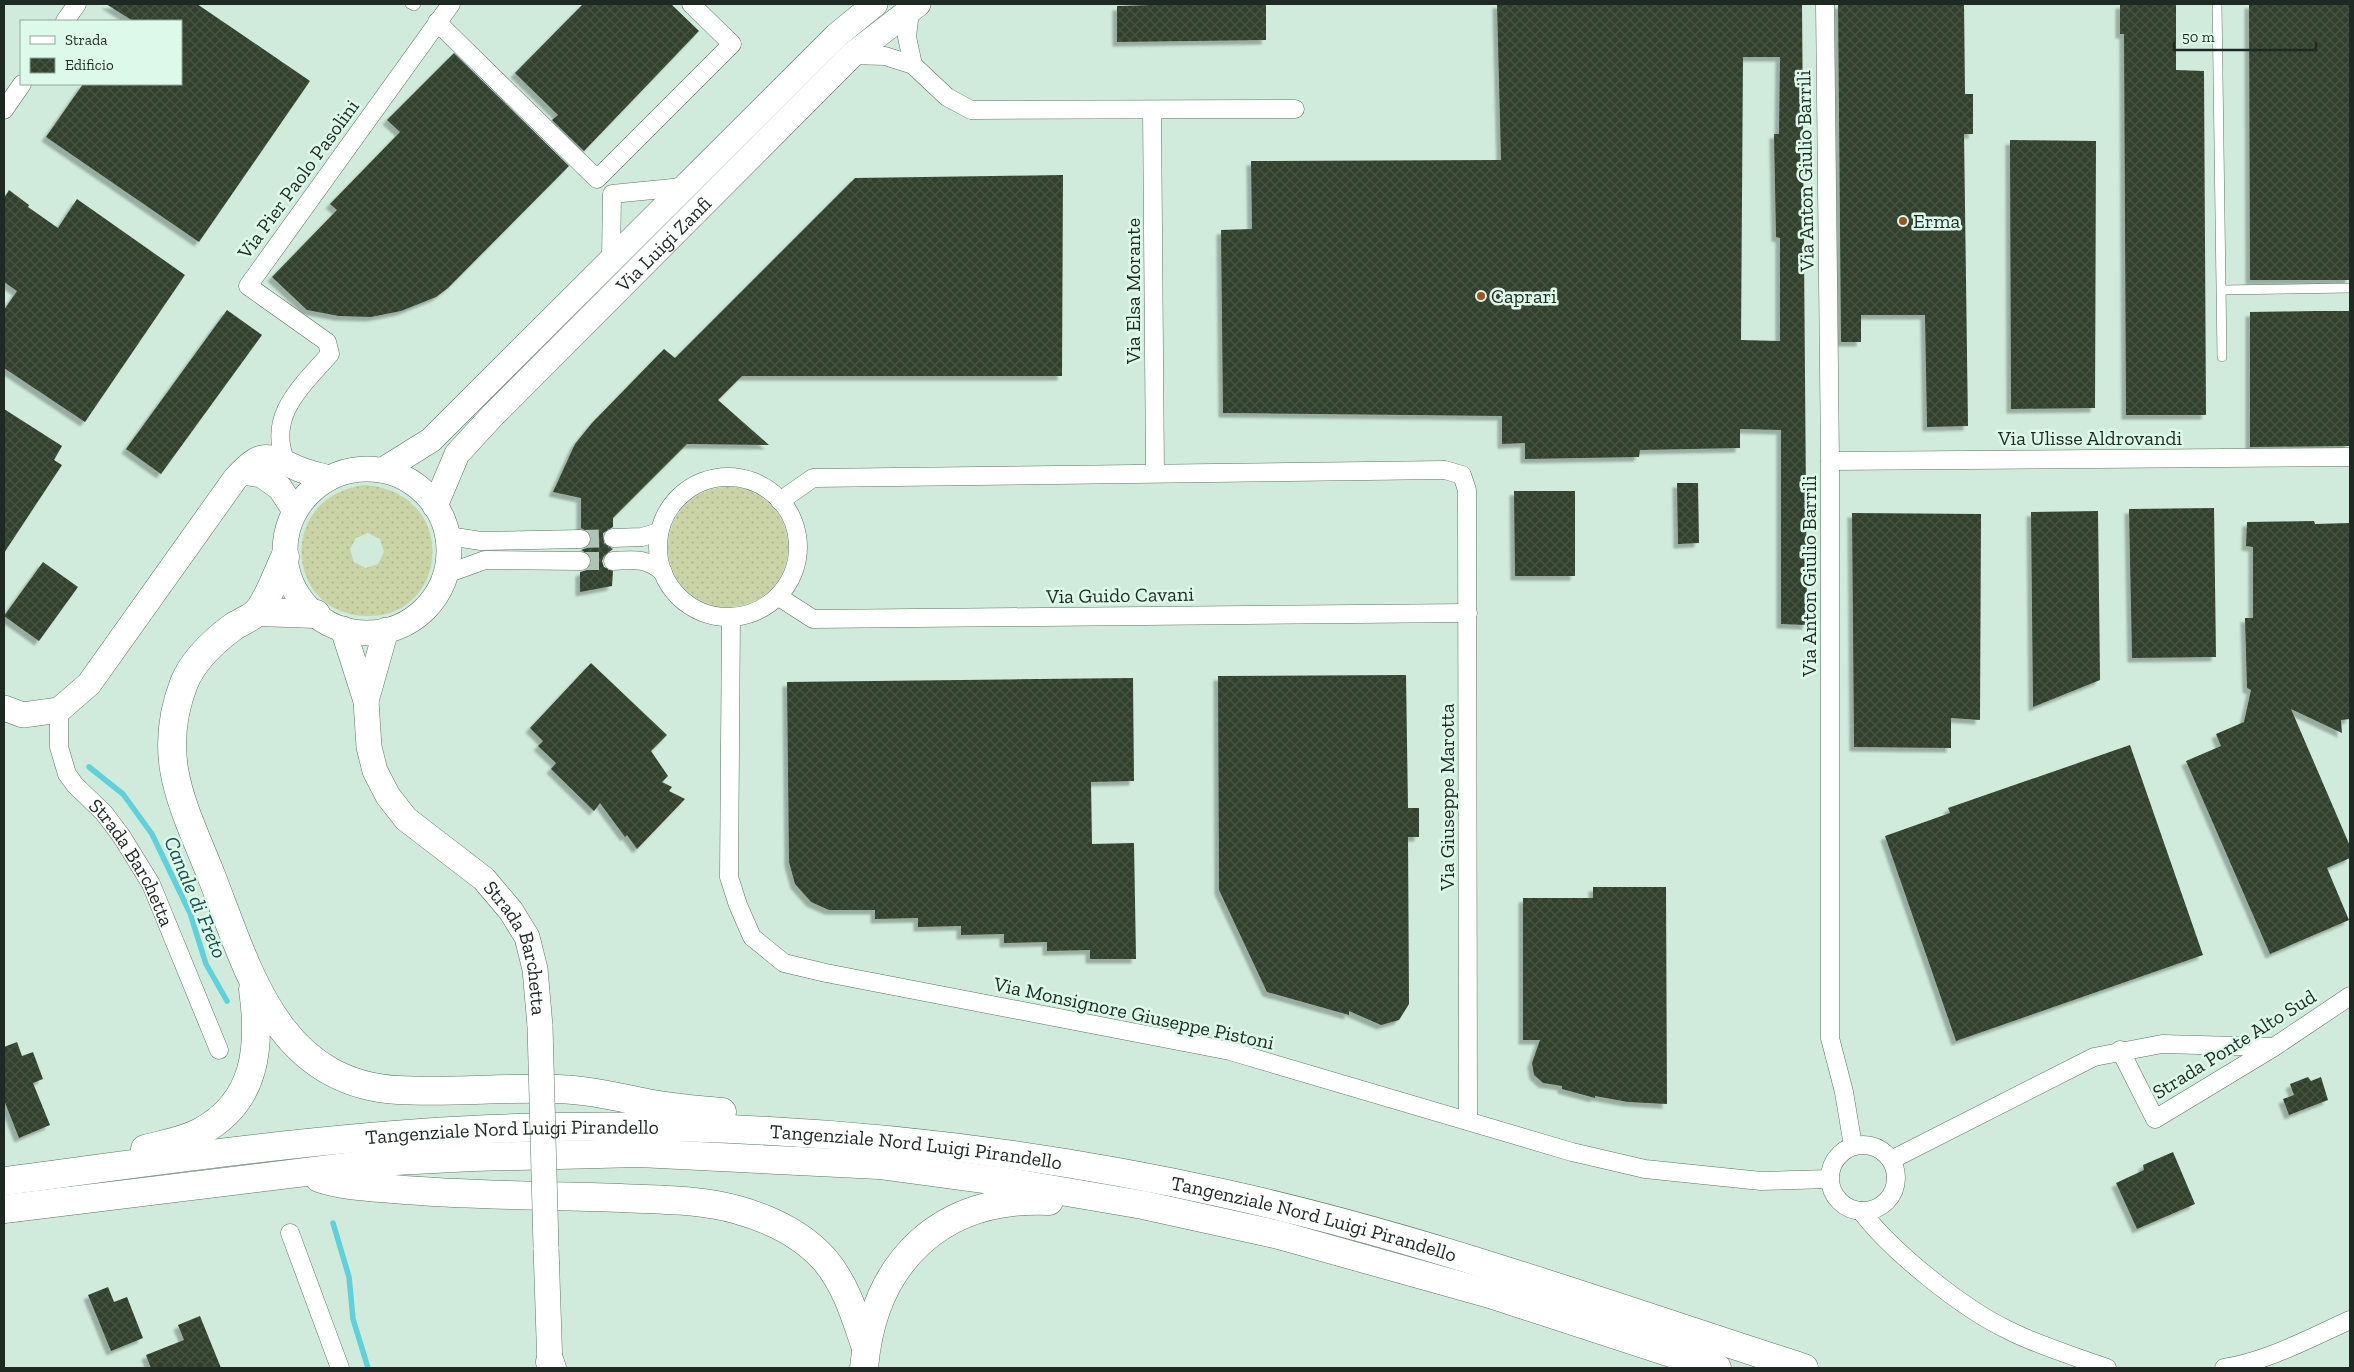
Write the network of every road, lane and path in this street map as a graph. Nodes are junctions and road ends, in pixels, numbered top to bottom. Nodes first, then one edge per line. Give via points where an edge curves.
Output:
1 (77, 4) edge
2 (410, 4) edge
3 (416, 4) edge
4 (451, 4) edge
5 (691, 4) edge
6 (875, 4) edge
7 (1825, 4) edge
8 (2217, 4) edge
9 (914, 7) edge
10 (66, 20) edge
11 (437, 22) junction
12 (852, 54) junction
13 (913, 65) junction
14 (21, 85) edge
15 (1295, 108) dead end
16 (4, 110) edge
17 (1152, 110) junction
18 (597, 178) junction
19 (683, 187) junction
20 (612, 194) junction
21 (611, 259) junction
22 (2350, 288) edge
23 (2221, 290) junction
24 (2222, 356) dead end
25 (2350, 457) edge
26 (1830, 461) junction
27 (286, 462) junction
28 (383, 470) junction
29 (242, 472) junction
30 (1155, 472) junction
31 (329, 478) junction
32 (780, 501) junction
33 (435, 506) junction
34 (295, 511) junction
35 (660, 532) junction
36 (448, 536) junction
37 (613, 538) tunnel mouth
38 (581, 539) tunnel mouth
39 (286, 557) junction
40 (612, 560) tunnel mouth
41 (581, 561) tunnel mouth
42 (663, 572) junction
43 (446, 574) junction
44 (779, 597) junction
45 (258, 612) junction
46 (1468, 613) junction
47 (316, 614) junction
48 (731, 617) junction
49 (343, 629) junction
50 (386, 630) junction
51 (366, 701) junction
52 (4, 708) edge
53 (59, 710) junction
54 (252, 978) junction
55 (2350, 996) edge
56 (2274, 1047) junction
57 (219, 1050) dead end
58 (2120, 1050) junction
59 (1468, 1120) junction
60 (841, 1136) junction
61 (1853, 1146) junction
62 (1891, 1160) junction
63 (301, 1172) junction
64 (1829, 1179) junction
65 (16, 1180) edge
66 (1143, 1205) junction
67 (4, 1208) edge
68 (1861, 1211) junction
69 (290, 1233) dead end
70 (2350, 1320) edge
71 (864, 1357) edge
72 (551, 1366) edge
73 (340, 1368) edge
74 (1717, 1368) edge
75 (1804, 1368) edge
76 (2107, 1368) edge
77 (2224, 1368) edge

1 - 10 street
2 - 3 lane
4 - 11 street, Via Pier Paolo Pasolini
5 - 18 street via 732,44
6 - 19 street, Via Luigi Zanfi via 837,35
7 - 26 street, Via Anton Giulio Barrili
8 - 23 lane
9 - 12 street, Via Luigi Zanfi
9 - 13 street via 906,37
11 - 18 street
11 - 27 street, Via Pier Paolo Pasolini via 248,286 327,342 330,354 302,384 281,419 280,448
12 - 13 street via 885,56
12 - 33 street, Via Luigi Zanfi via 463,447
13 - 17 street via 947,97 971,110
14 - 16 street
15 - 17 street
17 - 30 street, Via Elsa Morante
18 - 20 street
19 - 20 street
19 - 21 street, Via Luigi Zanfi
20 - 21 street
21 - 28 street, Via Luigi Zanfi via 431,440
22 - 23 lane
23 - 24 lane
25 - 26 street, Via Ulisse Aldrovandi
26 - 61 street, Via Anton Giulio Barrili via 1830,1038
27 - 29 street via 271,456 257,459
27 - 31 street
28 - 31 street via 351,470
28 - 33 street via 410,481
29 - 34 street via 262,475 280,488
29 - 53 street via 89,684
30 - 32 street via 813,478
30 - 46 street, Via Giuseppe Marotta via 1445,470 1462,475 1467,490
31 - 34 street via 308,494
32 - 35 street via 752,482 719,478 697,484 676,500
32 - 44 street via 793,522 798,543 792,576
33 - 36 street
34 - 39 street via 286,539
35 - 37 street via 642,538
35 - 42 street via 658,548
36 - 38 street via 481,541
36 - 43 street
39 - 45 highway
39 - 47 street via 295,589
40 - 42 street via 639,560 651,563
41 - 43 street via 485,560
42 - 48 street via 669,585 691,606 716,616
43 - 50 street via 423,611
44 - 46 street, Via Guido Cavani via 813,619
44 - 48 street via 755,612
45 - 47 highway
45 - 54 highway via 216,641 192,668 180,698 171,737 176,787
46 - 59 street, Via Giuseppe Marotta
47 - 49 street
48 - 59 street, Via Monsignore Giuseppe Pistoni via 729,877 752,937 784,963 1230,1051
49 - 50 street
49 - 51 street, Strada Barchetta
50 - 51 street, Strada Barchetta
51 - 72 street, Strada Barchetta, bridge via 369,747 388,796 406,819 484,879 528,937 535,969 540,1026
52 - 53 street via 23,715
53 - 57 street, Strada Barchetta via 59,747 67,774 122,836 151,884
54 - 60 highway via 281,1029 302,1052 335,1074 357,1083 376,1088 424,1091 580,1090 674,1107 733,1112
54 - 65 highway via 258,1022 250,1076 236,1101 214,1123 179,1140
55 - 56 street, Strada Ponte Alto Sud
56 - 58 street via 2162,1044
56 - 58 street, Strada Ponte Alto Sud via 2156,1119
58 - 62 street via 2094,1057
59 - 64 street, Via Monsignore Giuseppe Pistoni via 1572,1152 1646,1169 1761,1181
60 - 65 highway, Tangenziale Nord Luigi Pirandello via 664,1127 489,1129 314,1143
60 - 75 highway, Tangenziale Nord Luigi Pirandello via 1046,1161 1221,1193 1346,1224 1498,1269
61 - 62 street via 1874,1146
61 - 64 street via 1836,1158
62 - 68 street via 1896,1179 1894,1190 1881,1206
63 - 66 highway, Tangenziale Nord Luigi Pirandello via 395,1161 649,1154 879,1165
63 - 67 highway, Tangenziale Nord Luigi Pirandello
63 - 71 highway via 342,1183 410,1190 666,1200 737,1209 788,1230 825,1260 853,1308
64 - 68 street via 1842,1204
66 - 71 highway via 1040,1200 973,1210 955,1218 920,1243 893,1273 878,1304
66 - 74 highway, Tangenziale Nord Luigi Pirandello via 1339,1251 1490,1294
68 - 76 street via 1901,1252 1958,1299 2008,1330
69 - 73 street
70 - 77 street via 2301,1343 2240,1366

